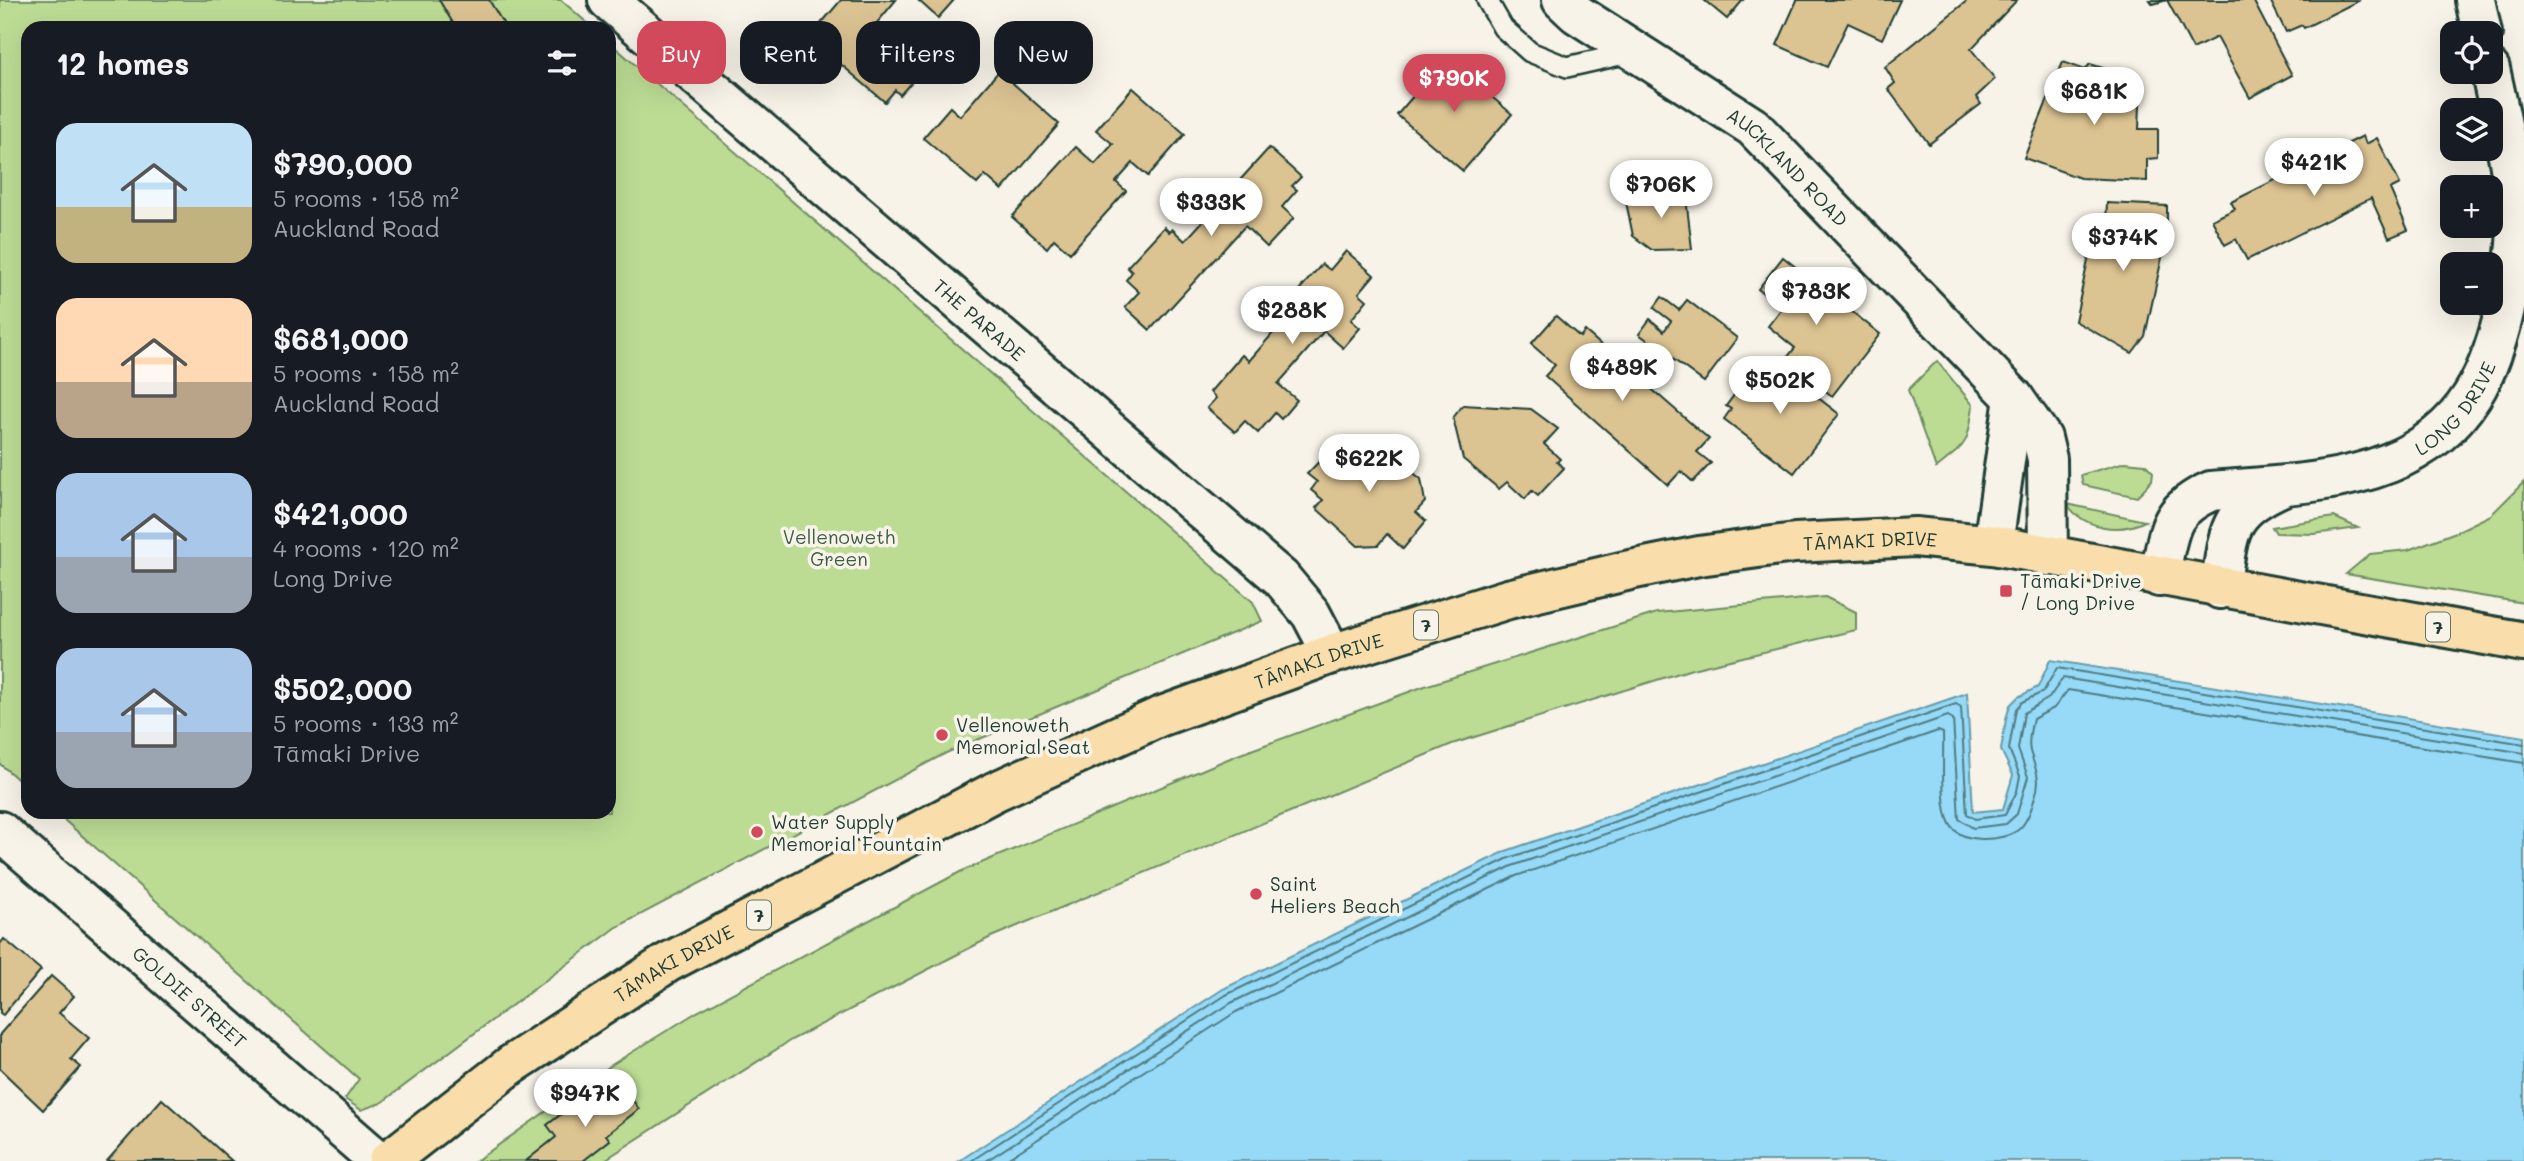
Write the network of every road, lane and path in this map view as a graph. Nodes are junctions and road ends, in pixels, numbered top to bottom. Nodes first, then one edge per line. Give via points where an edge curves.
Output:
1 (608, 0) edge
2 (1487, 0) edge
3 (1562, 0) edge
4 (2475, 0) edge
5 (2479, 21) edge
6 (1638, 51) junction
7 (2493, 84) edge
8 (2520, 209) edge
9 (2014, 398) junction
10 (2290, 484) junction
11 (1993, 545) junction
12 (2048, 556) junction
13 (2159, 577) junction
14 (2220, 589) junction
15 (2524, 642) edge
16 (1332, 654) junction
17 (0, 831) edge
18 (379, 1161) edge
19 (388, 1161) edge

1 - 16 street, THE PARADE via 1281,578 1311,614
2 - 6 lane via 1503,28 1530,52 1567,67
3 - 6 street, AUCKLAND ROAD
4 - 5 street
6 - 9 street, AUCKLAND ROAD via 1753,127
7 - 8 street, LONG DRIVE
8 - 10 street, LONG DRIVE via 2501,329 2483,380 2466,408 2418,449 2389,463 2356,474
9 - 11 street
9 - 12 street, AUCKLAND ROAD via 2042,438 2047,459
10 - 13 street, LONG DRIVE via 2211,491 2193,499 2174,516
10 - 14 street, LONG DRIVE via 2243,508 2234,521
11 - 12 main road, TĀMAKI DRIVE / 7
11 - 16 main road, TĀMAKI DRIVE / 7 via 1915,537 1795,543 1699,556 1508,599
12 - 13 main road, TĀMAKI DRIVE / 7
13 - 14 main road, TĀMAKI DRIVE / 7
14 - 15 main road, TĀMAKI DRIVE / 7
16 - 19 main road, TĀMAKI DRIVE / 7 via 1159,717 996,791 667,963 511,1065
17 - 18 street, GOLDIE STREET

